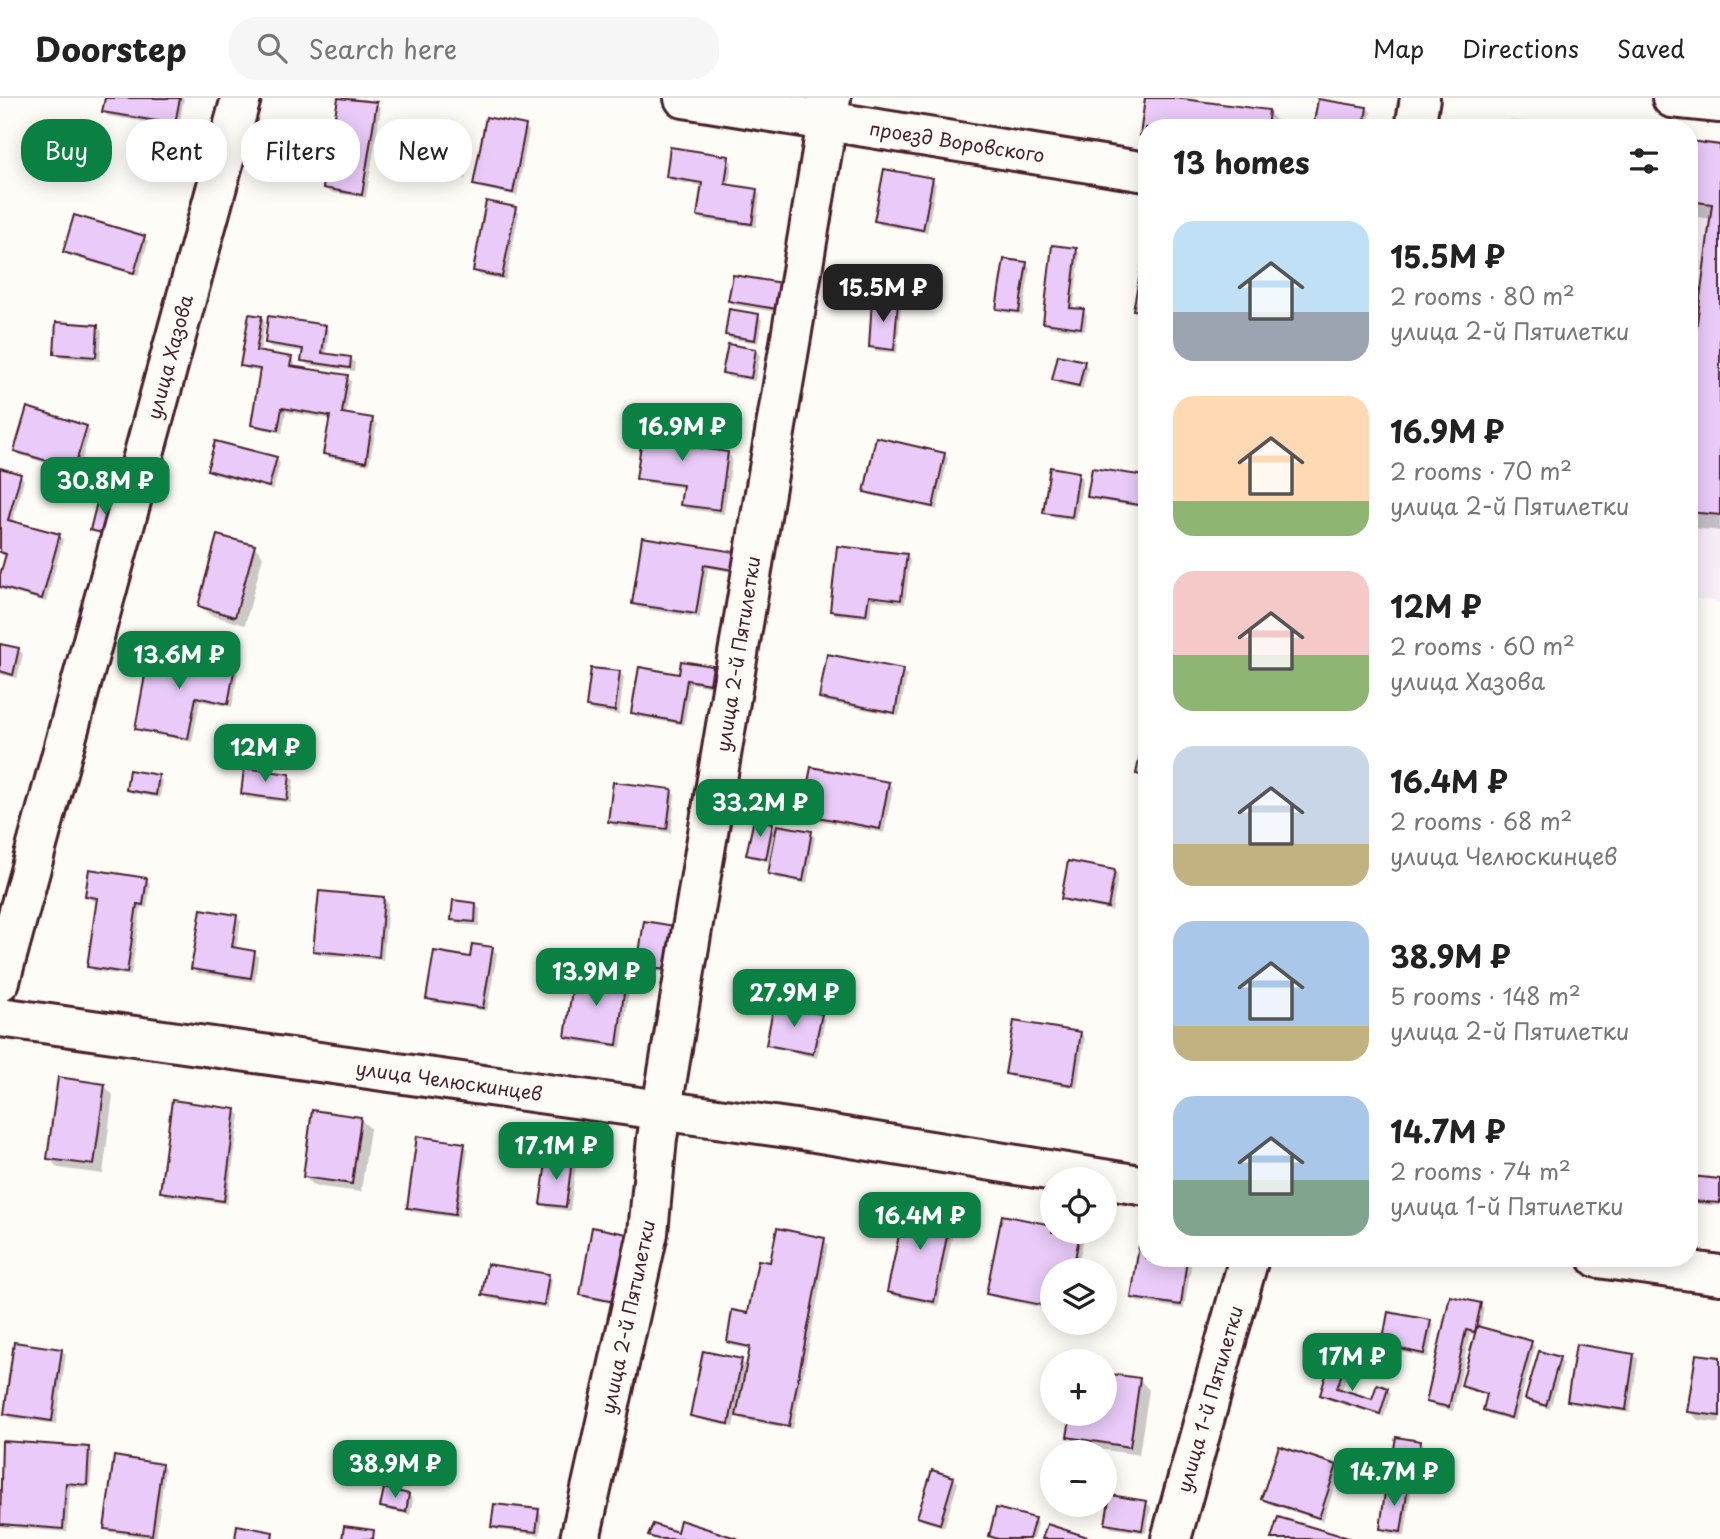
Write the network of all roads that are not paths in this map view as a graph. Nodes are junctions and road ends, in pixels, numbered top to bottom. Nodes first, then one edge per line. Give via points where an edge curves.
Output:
1 (241, 98) edge
2 (684, 98) edge
3 (1420, 98) edge
4 (1672, 98) edge
5 (1720, 103) edge
6 (829, 109) edge
7 (1416, 119) edge
8 (1138, 170) edge
9 (0, 981) edge
10 (0, 1017) edge
11 (663, 1111) junction
12 (1138, 1185) edge
13 (1247, 1267) edge
14 (1663, 1267) edge
15 (1720, 1275) edge
16 (580, 1539) edge
17 (1171, 1539) edge

1 - 9 street, улица Хазова
2 - 6 street, проезд Воровского
3 - 7 street
4 - 5 street
6 - 8 street, проезд Воровского
6 - 11 street, улица 2-й Пятилетки
10 - 11 street, улица Челюскинцев
11 - 12 street, улица Челюскинцев
11 - 16 street, улица 2-й Пятилетки via 648,1233
13 - 17 street, улица 1-й Пятилетки
14 - 15 street

